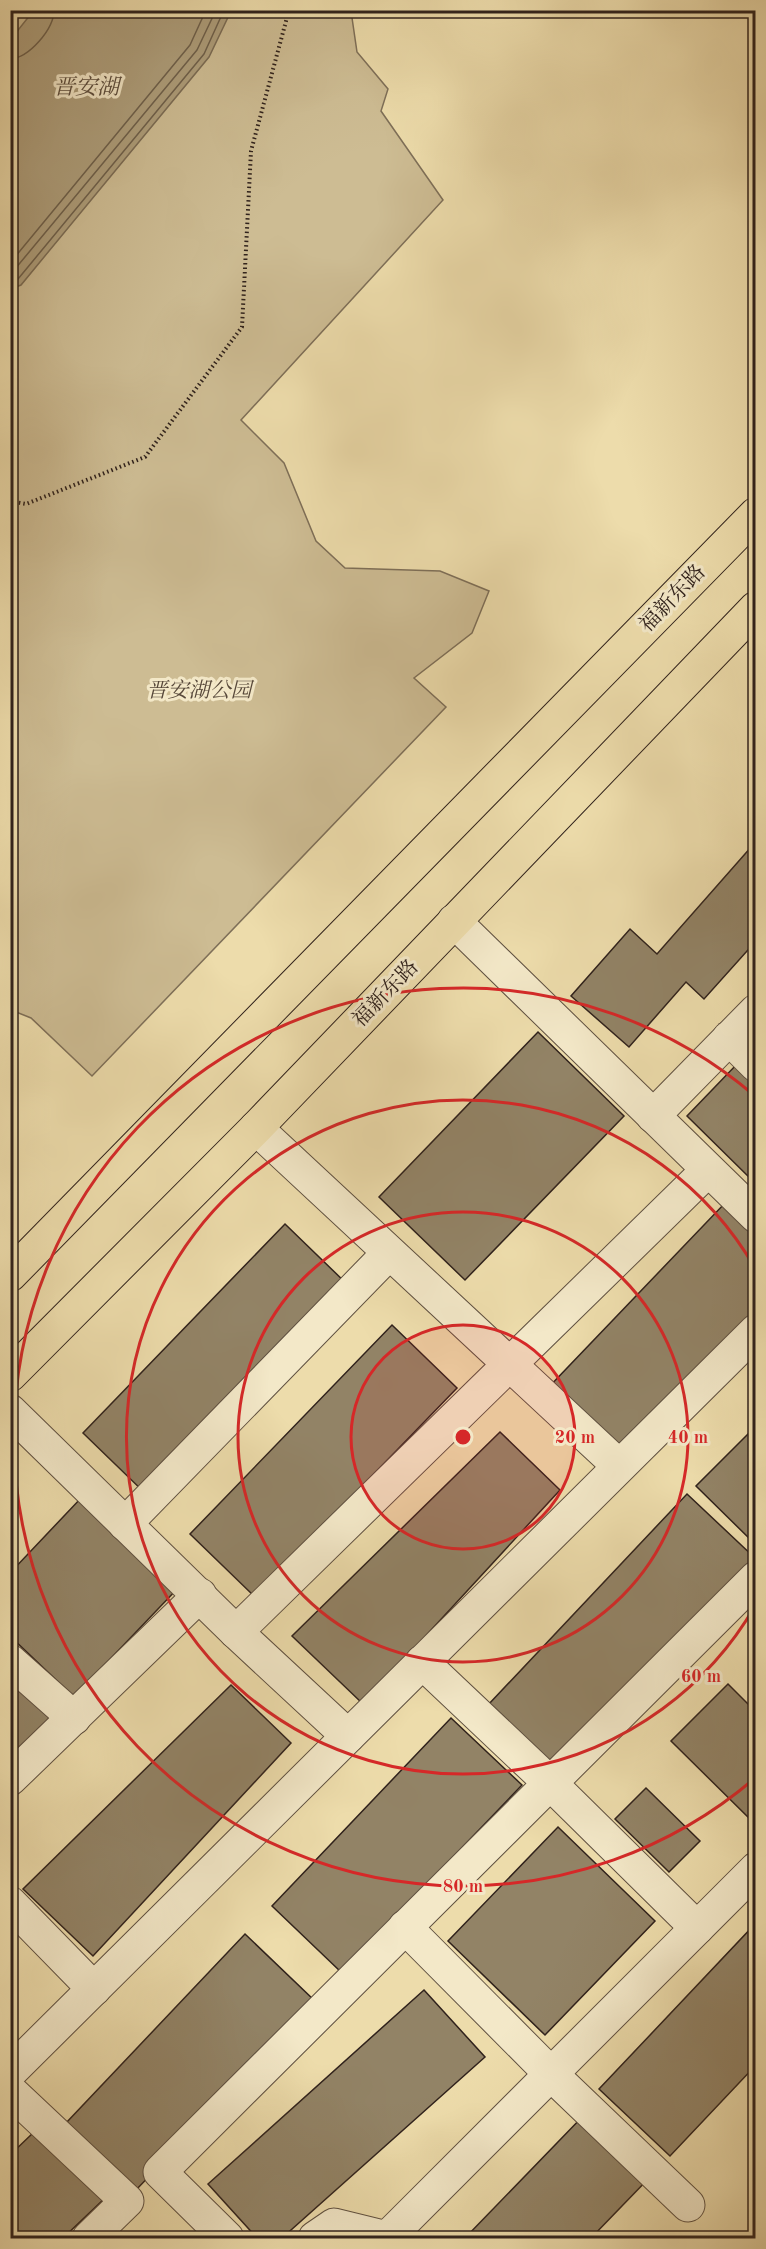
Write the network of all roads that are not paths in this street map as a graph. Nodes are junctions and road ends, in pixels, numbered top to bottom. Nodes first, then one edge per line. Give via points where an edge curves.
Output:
1 (756, 514) edge
2 (756, 608) edge
3 (454, 921) junction
4 (756, 1011) edge
5 (729, 1038) junction
6 (756, 1065) edge
7 (653, 1116) junction
8 (256, 1128) junction
9 (708, 1170) junction
10 (756, 1216) edge
11 (389, 1253) junction
12 (10, 1275) edge
13 (756, 1330) edge
14 (508, 1363) junction
15 (10, 1375) edge
16 (10, 1411) edge
17 (619, 1466) junction
18 (125, 1524) junction
19 (756, 1578) edge
20 (200, 1595) junction
21 (236, 1632) junction
22 (10, 1661) edge
23 (422, 1662) junction
24 (74, 1718) junction
25 (348, 1736) junction
26 (10, 1779) edge
27 (550, 1783) junction
28 (756, 1869) edge
29 (10, 1902) edge
30 (405, 1927) junction
31 (697, 1928) junction
32 (94, 1989) junction
33 (10, 2072) edge
34 (551, 2074) junction
35 (10, 2091) edge
36 (688, 2205) dead end
37 (89, 2238) edge
38 (227, 2238) edge
39 (315, 2238) edge

1 - 12 main road, 福新东路
2 - 3 main road, 福新东路
3 - 7 street
3 - 8 main road, 福新东路
4 - 5 street
5 - 6 street
5 - 7 street
7 - 9 street
8 - 11 street
8 - 15 main road, 福新东路
9 - 10 street
9 - 14 street
11 - 14 street
11 - 18 street
13 - 17 street
14 - 17 street
14 - 21 street
16 - 18 street
17 - 23 street
18 - 20 street
19 - 27 street
20 - 21 street
20 - 24 street
21 - 25 street
22 - 24 street
23 - 25 street
23 - 27 street
24 - 26 street
25 - 32 street
27 - 30 street
27 - 31 street
28 - 31 street
29 - 32 street
30 - 34 street
30 - 38 street via 160,2172
31 - 34 street
32 - 33 street
34 - 36 street
34 - 39 street via 387,2238 334,2225
35 - 37 street via 127,2201

